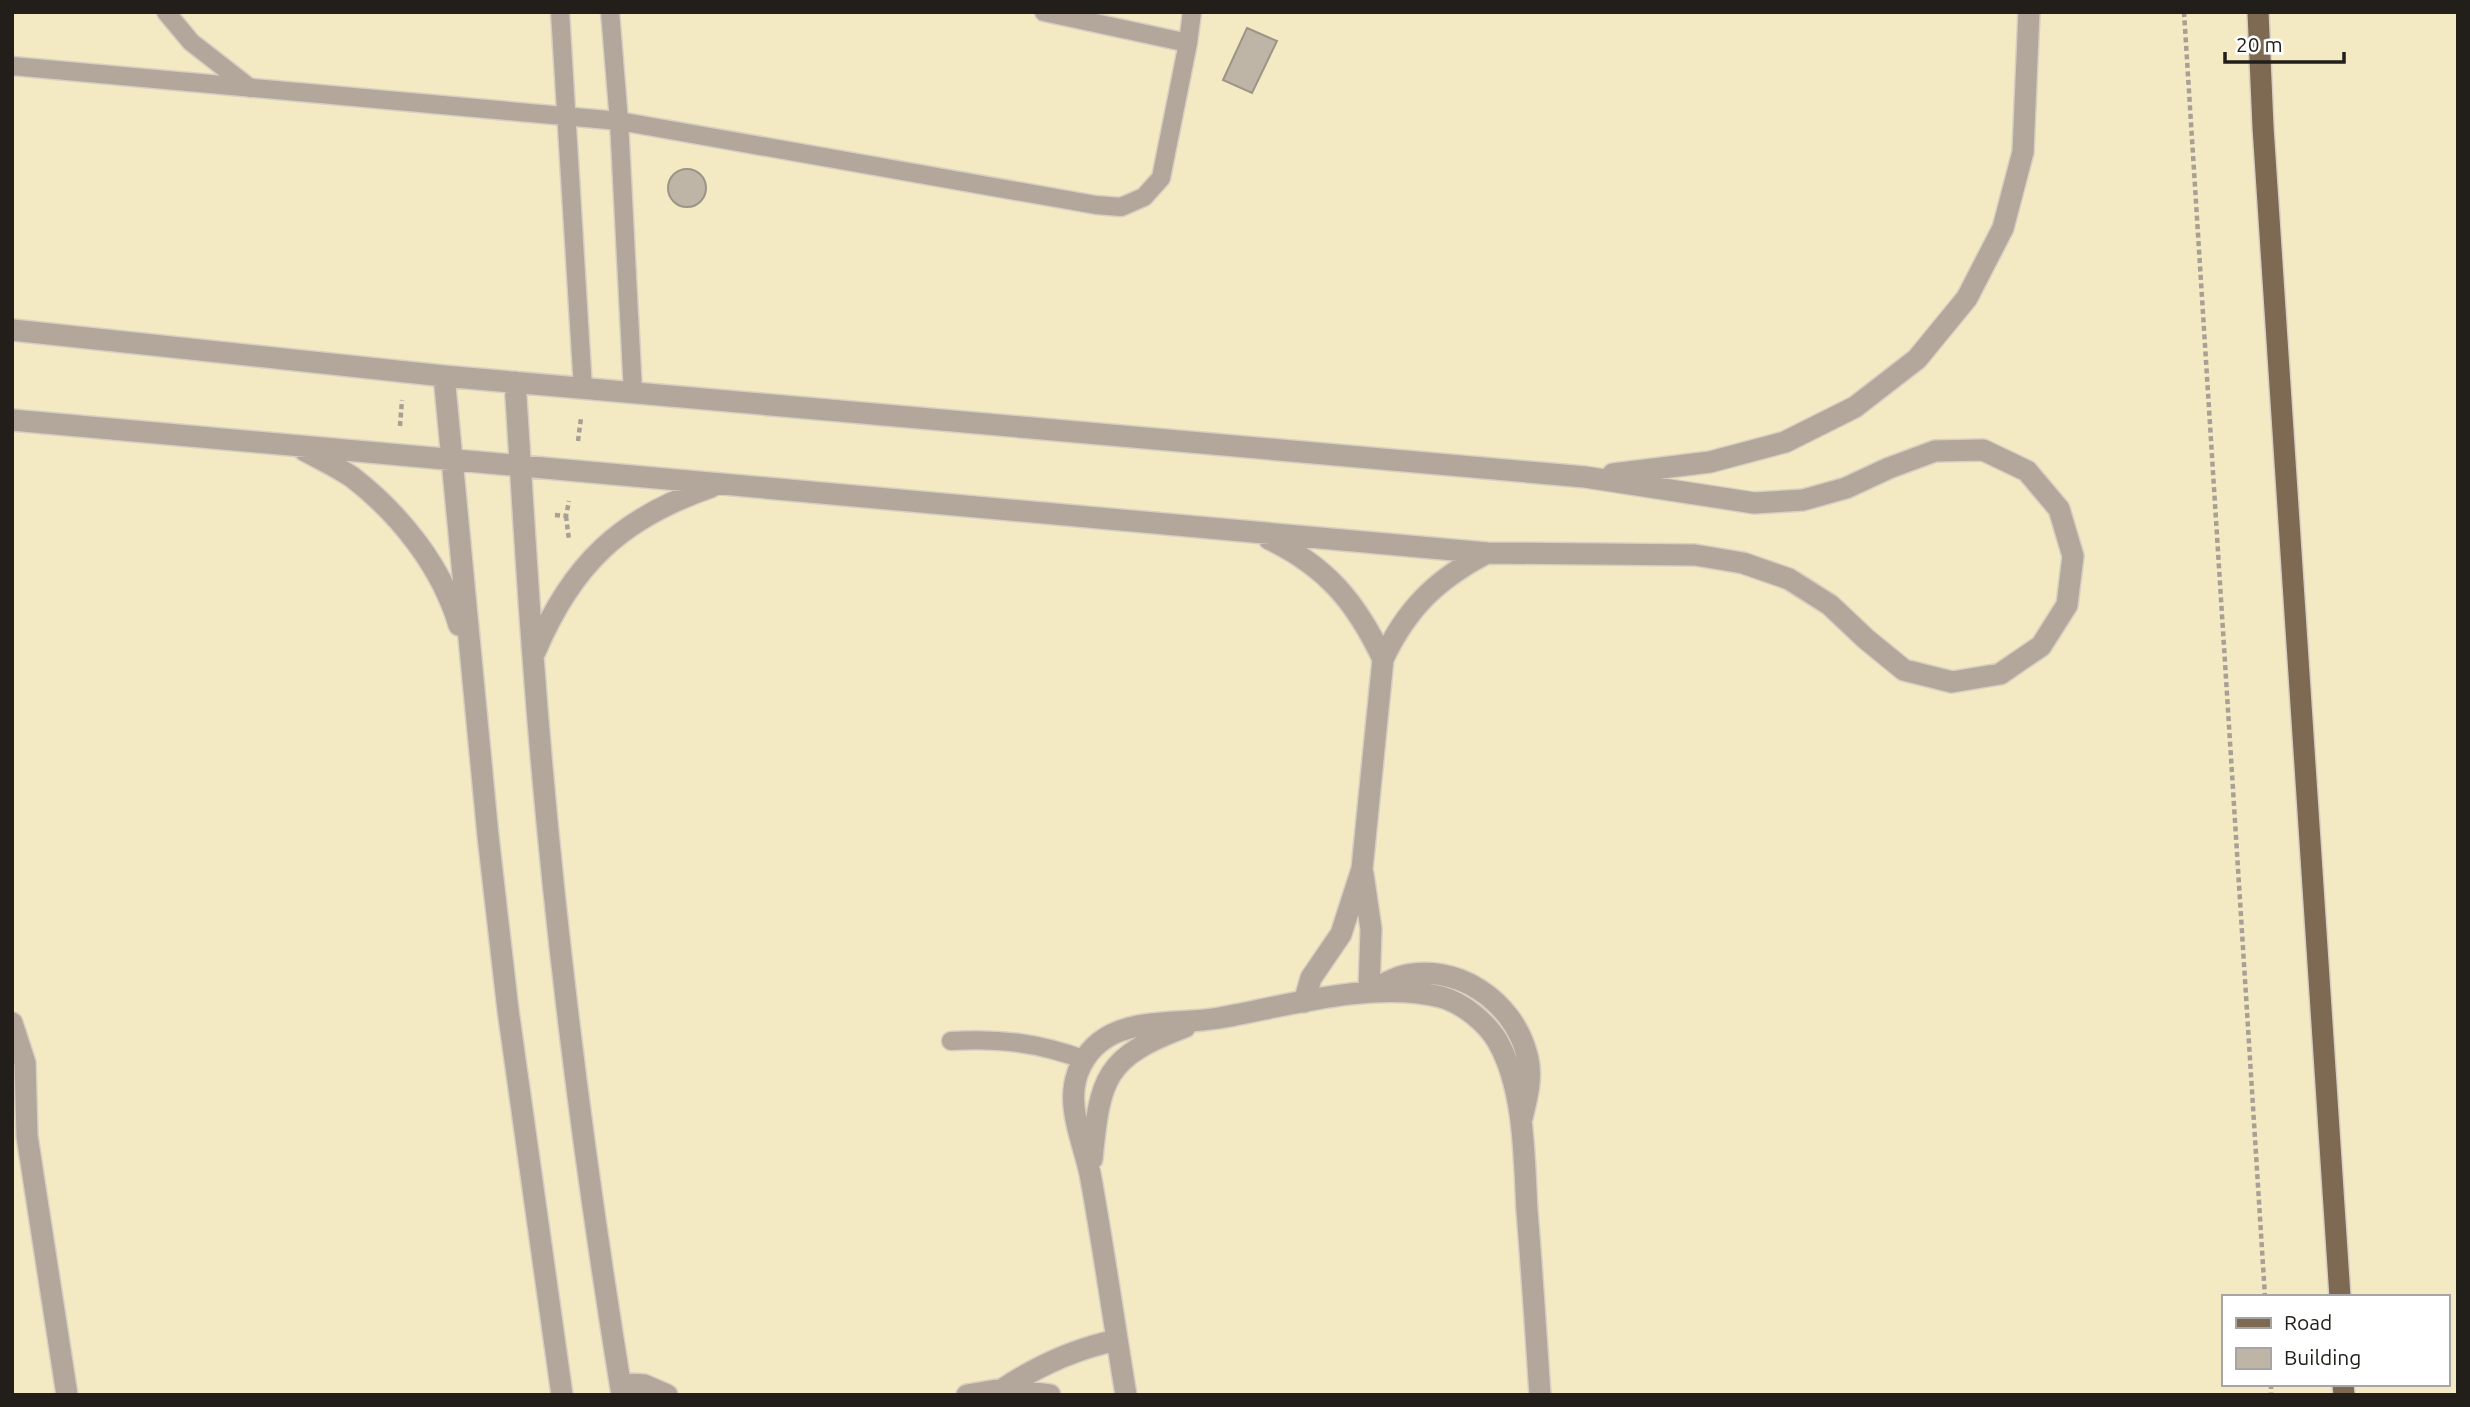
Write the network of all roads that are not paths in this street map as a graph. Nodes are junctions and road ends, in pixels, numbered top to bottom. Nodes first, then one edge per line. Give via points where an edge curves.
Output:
1 (166, 12) edge
2 (560, 12) edge
3 (610, 12) edge
4 (1044, 12) edge
5 (1192, 12) edge
6 (2029, 12) edge
7 (2258, 12) edge
8 (1188, 43) junction
9 (12, 66) edge
10 (250, 88) junction
11 (566, 117) junction
12 (619, 121) junction
13 (12, 330) edge
14 (444, 376) junction
15 (515, 382) junction
16 (583, 389) junction
17 (633, 393) junction
18 (12, 420) edge
19 (299, 447) junction
20 (453, 459) junction
21 (521, 466) junction
22 (1585, 477) junction
23 (717, 485) junction
24 (1258, 534) junction
25 (1487, 554) junction
26 (533, 657) junction
27 (1383, 659) junction
28 (470, 662) junction
29 (1362, 869) junction
30 (1369, 991) junction
31 (1304, 1002) junction
32 (1199, 1021) junction
33 (12, 1023) edge
34 (951, 1041) dead end
35 (1085, 1060) junction
36 (12, 1089) edge
37 (27, 1136) junction
38 (1091, 1175) junction
39 (2340, 1295) edge
40 (1117, 1340) junction
41 (621, 1389) edge
42 (1003, 1389) junction
43 (556, 1392) edge
44 (68, 1395) edge
45 (667, 1395) edge
46 (967, 1395) edge
47 (1050, 1395) edge
48 (1126, 1395) edge
49 (1540, 1395) edge

1 - 10 lane via 191,42
2 - 11 lane
3 - 12 lane
4 - 8 lane
5 - 8 lane
6 - 22 street via 2023,152 2003,228 1967,298 1917,359 1855,407 1786,442 1710,462
7 - 39 main road
8 - 12 lane via 1160,178 1144,197 1121,207
9 - 10 lane
10 - 11 lane
11 - 12 lane
11 - 16 lane
12 - 17 lane
13 - 14 street
14 - 15 street
14 - 20 street
15 - 16 street
15 - 21 street
16 - 17 street
17 - 22 street
18 - 19 street
19 - 20 street
19 - 28 street via 351,476 396,515 429,560 454,609
20 - 21 street
20 - 28 street
21 - 23 street
21 - 26 street
22 - 25 street via 1754,503 1802,500 1846,488 1935,451 1983,450 2027,471 2059,509 2073,556 2067,605 2041,646 2000,674 1952,682 1904,670 1830,605 1789,579 1744,563 1695,555
23 - 24 street
23 - 26 street via 676,499 603,547 573,579
24 - 25 street
24 - 27 street via 1321,570 1367,626
25 - 27 street via 1460,567 1414,607
26 - 41 street via 568,1012
27 - 29 street
28 - 43 street
29 - 30 street via 1371,929
29 - 31 street via 1341,934 1311,978
30 - 31 street
30 - 49 street via 1443,998 1474,1014 1498,1042 1521,1121
31 - 32 street
32 - 35 street via 1132,1026 1114,1033
32 - 38 street via 1138,1046 1108,1077 1098,1108
33 - 37 street via 25,1063
34 - 35 lane via 1020,1041
35 - 38 street via 1073,1104
36 - 37 street
37 - 44 street
38 - 40 street
40 - 42 street via 1069,1353
40 - 48 street
41 - 45 street via 644,1385
42 - 46 street
42 - 47 street

